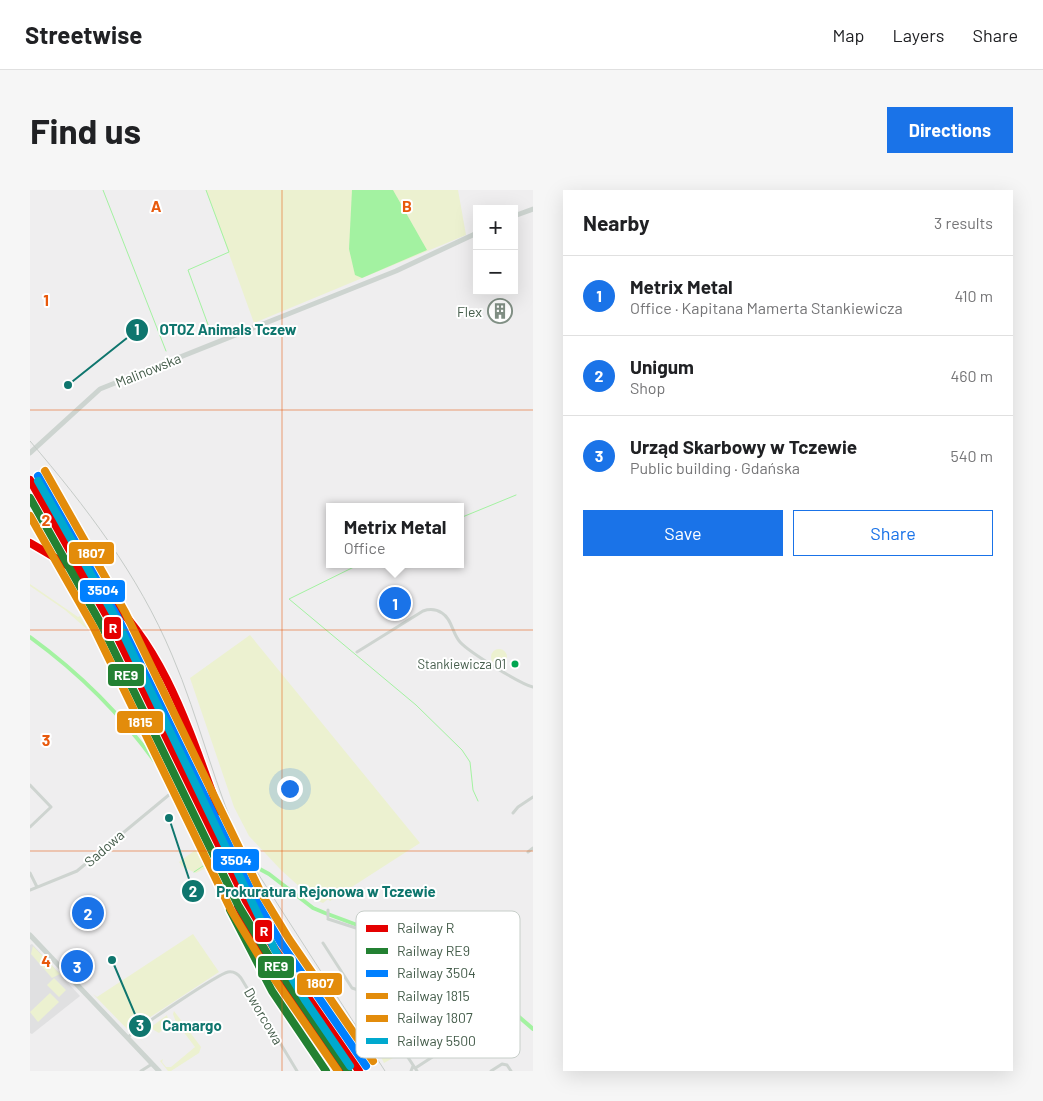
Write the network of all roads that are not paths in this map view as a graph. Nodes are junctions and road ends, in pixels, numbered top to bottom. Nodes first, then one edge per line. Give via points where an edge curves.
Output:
1 (533, 209) edge
2 (518, 215) edge
3 (473, 235) edge
4 (30, 453) edge
5 (357, 652) dead end
6 (533, 687) edge
7 (30, 786) edge
8 (170, 794) dead end
9 (533, 798) edge
10 (513, 812) dead end
11 (30, 826) edge
12 (533, 848) edge
13 (528, 852) dead end
14 (30, 873) edge
15 (37, 887) junction
16 (30, 890) edge
17 (328, 910) dead end
18 (356, 927) edge
19 (30, 935) edge
20 (323, 943) dead end
21 (356, 989) edge
22 (127, 1038) junction
23 (431, 1058) edge
24 (152, 1063) junction
25 (416, 1068) edge
26 (141, 1071) edge
27 (159, 1071) edge
28 (297, 1071) edge
29 (411, 1071) edge
30 (491, 1071) edge
31 (511, 1071) edge

1 - 2 street
3 - 4 street, Malinowska via 396,271 100,390
5 - 6 street via 423,612 436,610 447,617 464,647
7 - 11 street via 50,808
8 - 15 street, Sadowa via 77,871
9 - 10 street
12 - 13 street
14 - 15 street
15 - 16 street, Sadowa
17 - 18 street via 328,918
19 - 22 street
20 - 21 street
22 - 24 street
22 - 28 street, Dworcowa via 224,974 233,972 242,978
23 - 25 street
24 - 26 street
24 - 27 street
25 - 29 street
30 - 31 street via 502,1064

